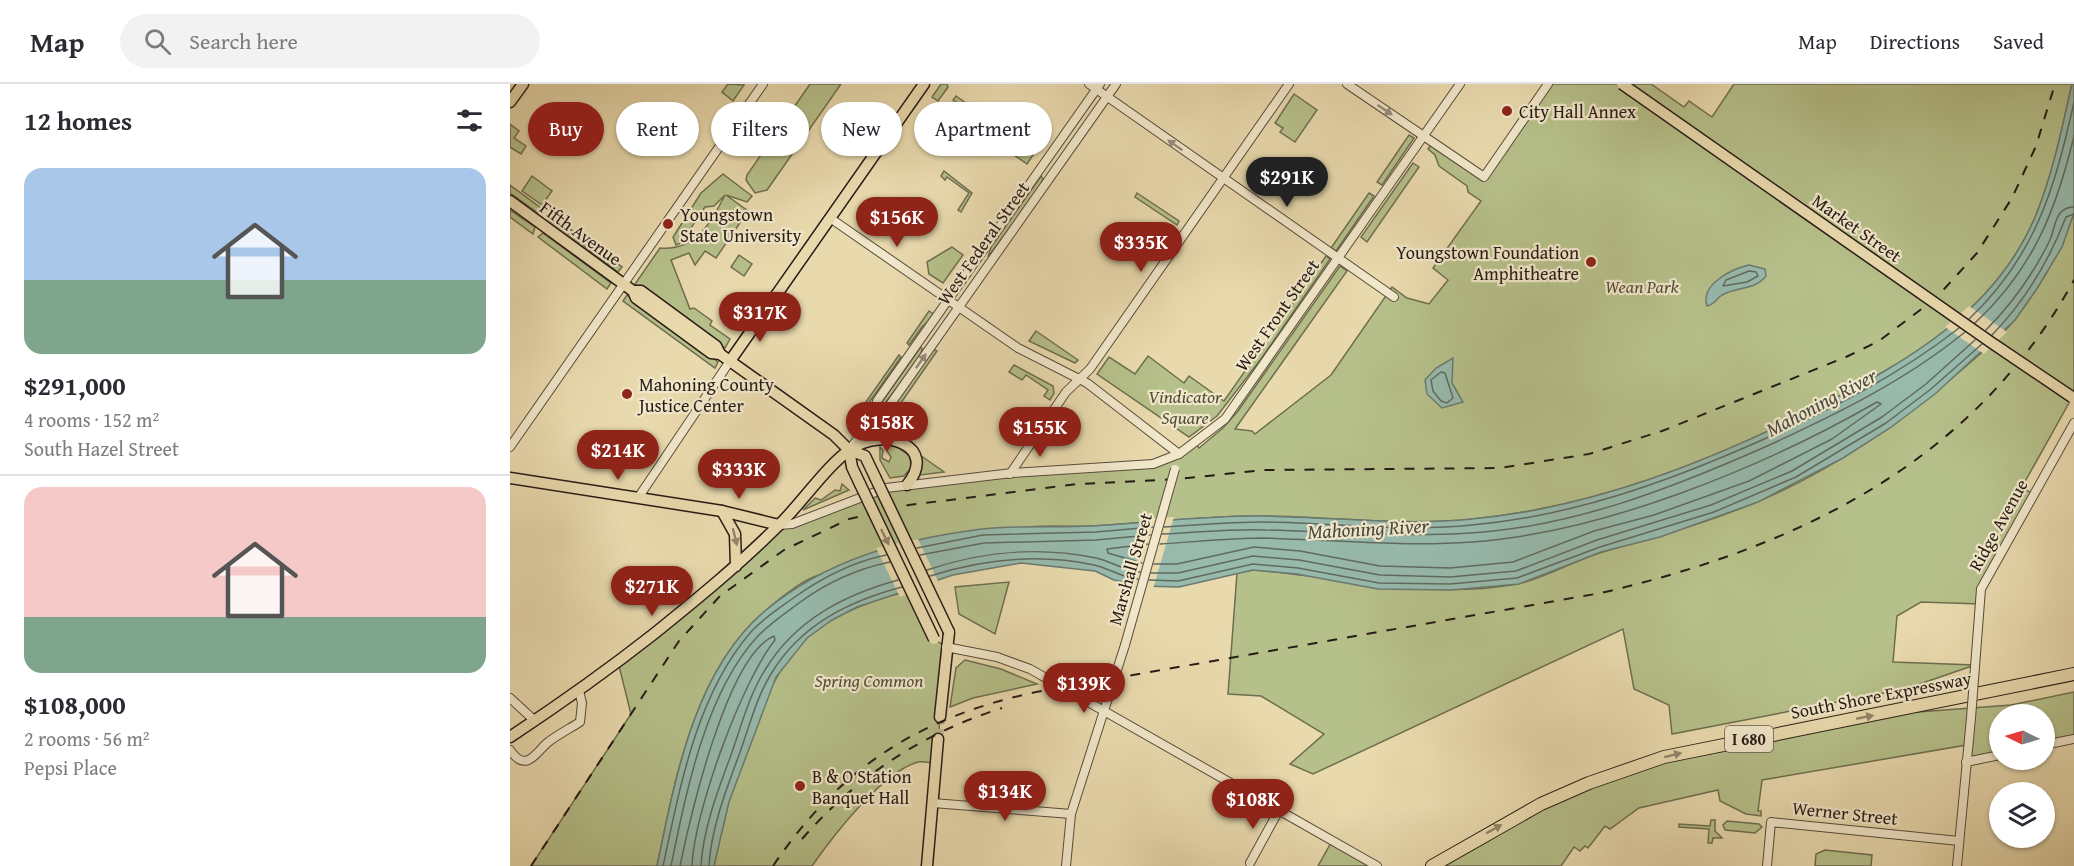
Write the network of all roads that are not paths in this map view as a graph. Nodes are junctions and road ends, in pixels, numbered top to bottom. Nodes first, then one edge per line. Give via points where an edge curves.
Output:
1 (523, 84) edge
2 (763, 84) edge
3 (924, 84) edge
4 (1116, 84) edge
5 (1289, 84) edge
6 (1347, 84) edge
7 (1460, 84) edge
8 (1548, 84) edge
9 (1622, 84) edge
10 (1095, 86) edge
11 (1107, 97) junction
12 (510, 102) edge
13 (1423, 136) junction
14 (1222, 179) junction
15 (510, 201) edge
16 (830, 218) junction
17 (1338, 258) junction
18 (623, 284) junction
19 (1394, 297) dead end
20 (948, 300) junction
21 (959, 307) junction
22 (730, 361) junction
23 (1081, 379) junction
24 (2073, 397) edge
25 (873, 417) junction
26 (2074, 423) edge
27 (510, 447) edge
28 (849, 450) junction
29 (1179, 454) junction
30 (1010, 474) junction
31 (510, 478) edge
32 (907, 485) junction
33 (638, 498) junction
34 (722, 512) junction
35 (779, 525) junction
36 (736, 566) junction
37 (946, 647) junction
38 (2074, 674) edge
39 (579, 690) junction
40 (510, 698) edge
41 (1104, 710) junction
42 (940, 717) tunnel mouth
43 (535, 721) junction
44 (510, 737) edge
45 (938, 739) tunnel mouth
46 (2074, 739) edge
47 (2055, 743) edge
48 (510, 750) edge
49 (1989, 757) edge
50 (1966, 762) junction
51 (933, 803) junction
52 (1279, 810) junction
53 (1071, 814) junction
54 (1959, 842) junction
55 (1250, 863) dead end
56 (927, 866) edge
57 (1066, 866) edge
58 (1377, 866) edge
59 (1432, 866) edge
60 (1767, 866) edge
61 (1957, 866) edge

1 - 12 main road
2 - 18 street
3 - 16 main road
4 - 11 street, West Federal Street
5 - 14 street
6 -> 13 street
7 - 13 street, West Front Street
8 - 13 street via 1484,177
9 - 24 main road, Market Street, bridge
10 - 11 street
10 - 20 street, West Federal Street
14 -> 11 street
11 - 21 street, West Federal Street
13 - 17 street, West Front Street
14 - 17 street
14 - 23 street
15 - 18 main road, Fifth Avenue
16 - 20 street
16 - 22 main road
17 - 19 street
17 - 29 street, West Front Street via 1225,419
18 - 22 main road, Fifth Avenue via 640,291 716,346
18 - 27 street
20 - 21 street
20 - 25 street, West Federal Street via 877,401
21 - 23 street via 1018,348
25 -> 21 street, West Federal Street via 887,409
22 - 28 main road, Fifth Avenue via 834,435
22 - 33 street
23 - 29 street
23 - 30 street via 1066,392
25 - 28 street, West Federal Street
26 - 50 street, Ridge Avenue, bridge via 1981,589
28 - 32 main road via 875,438 901,443 917,461
28 - 35 main road
28 -> 37 main road, bridge via 852,467 934,639
28 - 37 main road, Fifth Avenue, bridge via 865,456 949,632
29 - 30 street, West Front Street via 1153,464
29 - 41 street, Marshall Street, bridge
30 - 32 street, West Front Street
31 - 33 main road
32 - 35 street, West Front Street via 886,488 792,524
33 - 34 main road
34 - 35 main road
34 -> 36 main road via 735,534
35 - 36 main road
36 - 39 main road
37 - 41 street via 1014,662
37 - 42 main road
59 -> 38 highway, South Shore Expressway / I 680 via 1540,804 1664,757
39 - 43 main road
39 - 48 street via 580,722 545,744 537,756 524,760 516,758
40 - 43 street
41 - 52 street
41 - 53 street, Marshall Street
43 - 44 main road
45 - 51 main road
46 - 47 street
49 - 50 street
50 - 54 street, Ridge Avenue
51 - 53 street
51 - 56 main road
52 - 55 street
52 - 58 street
53 - 57 street, Marshall Street
54 - 60 street, Werner Street via 1771,822
54 - 61 street, Ridge Avenue

